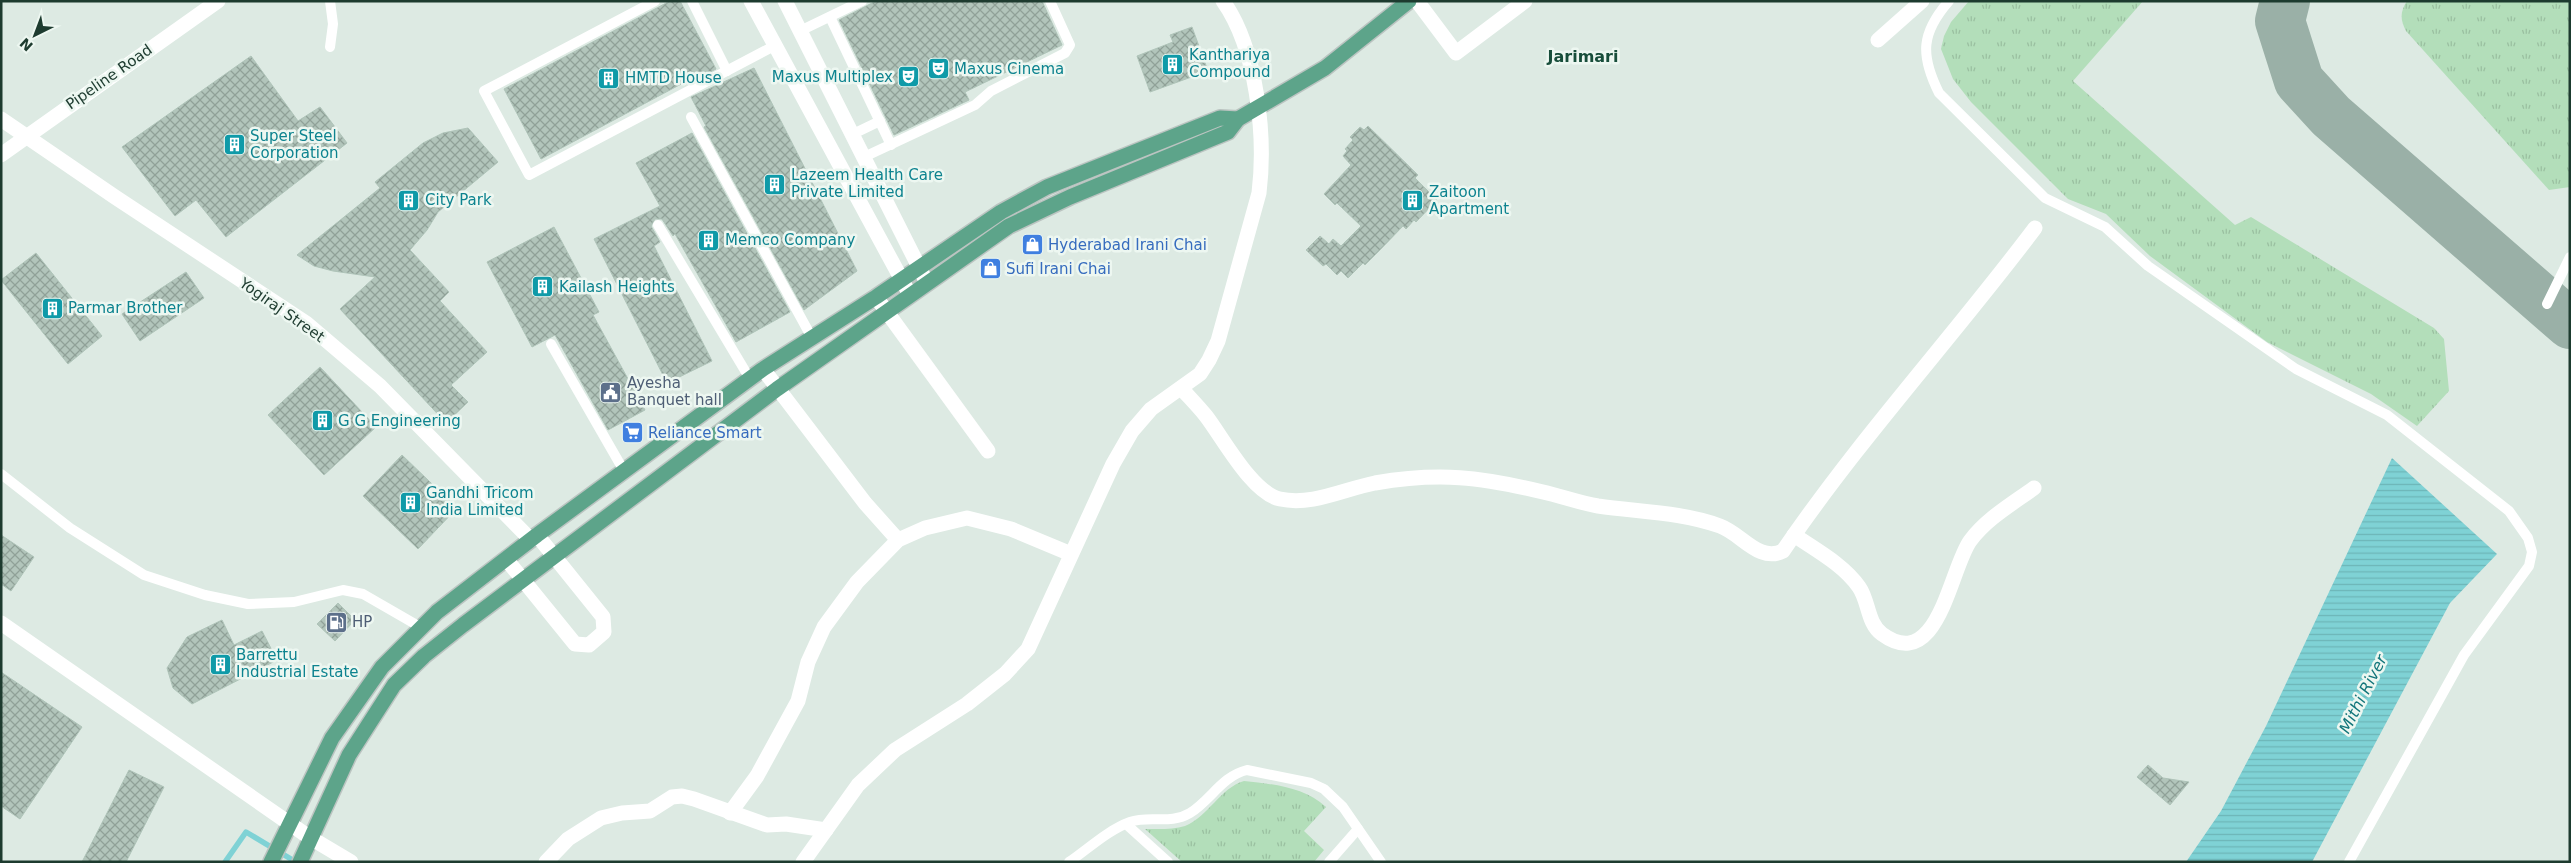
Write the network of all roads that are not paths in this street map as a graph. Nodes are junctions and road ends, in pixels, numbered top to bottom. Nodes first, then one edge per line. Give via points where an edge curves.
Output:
1 (218, 1) edge
2 (330, 1) edge
3 (655, 1) edge
4 (692, 1) edge
5 (751, 1) edge
6 (785, 1) edge
7 (862, 1) edge
8 (1050, 1) edge
9 (1224, 1) edge
10 (1409, 1) edge
11 (1417, 1) edge
12 (1525, 1) edge
13 (1922, 1) edge
14 (1949, 1) edge
15 (830, 16) junction
16 (802, 30) junction
17 (1878, 40) dead end
18 (774, 46) junction
19 (330, 47) dead end
20 (727, 70) junction
21 (1258, 107) junction
22 (690, 117) dead end
23 (1, 118) edge
24 (1238, 119) junction
25 (880, 120) junction
26 (853, 134) junction
27 (26, 136) junction
28 (891, 145) junction
29 (1, 155) edge
30 (864, 157) junction
31 (658, 225) dead end
32 (2035, 228) dead end
33 (2570, 257) edge
34 (919, 268) junction
35 (901, 280) junction
36 (927, 283) junction
37 (910, 295) junction
38 (876, 297) junction
39 (2547, 304) dead end
40 (887, 311) junction
41 (812, 338) junction
42 (551, 344) dead end
43 (763, 370) junction
44 (750, 380) junction
45 (1181, 388) junction
46 (777, 389) junction
47 (988, 450) dead end
48 (624, 471) junction
49 (1, 474) edge
50 (2034, 488) dead end
51 (1794, 535) junction
52 (534, 538) junction
53 (898, 540) junction
54 (1071, 554) junction
55 (554, 556) junction
56 (506, 559) junction
57 (522, 580) junction
58 (1, 623) edge
59 (422, 628) junction
60 (358, 699) junction
61 (376, 711) junction
62 (730, 813) junction
63 (1126, 824) junction
64 (286, 829) junction
65 (1358, 829) junction
66 (826, 830) junction
67 (308, 841) junction
68 (271, 862) edge
69 (300, 862) edge
70 (351, 862) edge
71 (546, 862) edge
72 (803, 862) edge
73 (1069, 862) edge
74 (1168, 862) edge
75 (1329, 862) edge
76 (1382, 862) edge
77 (2349, 862) edge

1 - 27 street, Pipeline Road
2 - 19 lane via 333,24
3 - 20 lane via 484,91 529,175
4 - 20 lane
5 - 18 street
6 - 16 street
7 - 15 lane
8 - 28 lane via 1070,44 1065,53 991,90 975,105
9 - 21 street via 1242,34 1250,58
10 - 21 main road via 1325,68
11 - 12 street via 1456,53
13 - 17 street
14 - 77 lane via 1926,39 1929,72 1939,93 2045,198 2105,227 2148,266 2296,370 2387,415 2509,511 2528,538 2532,552 2530,566 2464,655
15 - 16 lane
15 - 25 lane
16 - 26 street
18 - 20 lane
18 - 35 street
21 - 24 main road
21 - 45 street via 1261,176 1255,209 1218,341 1200,374
22 - 41 lane
23 - 27 street, Yogiraj Street
24 - 34 main road via 1220,118 1047,187 1001,212
24 - 36 main road via 1228,132 1070,197 1009,226
25 - 26 lane
25 - 28 lane
26 - 30 street
27 - 29 street, Pipeline Road
27 - 52 street, Yogiraj Street via 306,323 380,386
28 - 30 lane
30 - 34 street
31 - 44 lane
32 - 51 street
33 - 39 lane
34 - 35 main road
34 - 36 street
35 - 37 street
35 - 38 main road
36 - 37 main road
37 - 40 main road
38 - 40 street
38 - 41 main road
40 - 46 main road
40 - 47 street
41 - 43 main road
42 - 48 lane
43 - 44 main road
43 - 46 street
44 - 48 main road
45 - 51 street via 1265,493 1279,499 1302,502 1375,483 1438,475 1480,478 1597,506 1693,517 1723,527 1768,555 1783,551
45 - 54 street via 1151,409 1132,431
46 - 53 street via 865,503
46 - 55 main road
48 - 52 main road
49 - 59 lane via 70,528 144,575 205,595 248,604 294,602 343,590 363,594
50 - 51 street via 1982,527 1960,560 1936,623 1917,640 1903,643 1882,634 1872,621 1861,588 1854,580
52 - 55 street, Yogiraj Street
52 - 56 main road
53 - 54 street via 925,528 968,518 1011,529
53 - 62 street via 857,582 824,627 808,662 798,701 757,776
54 - 66 street via 1028,649 1005,674 967,704 895,750 858,785
55 - 57 main road
55 - 57 street, Yogiraj Street via 603,617 604,632 589,645 575,644
56 - 57 street
56 - 59 main road via 437,612
57 - 61 main road via 424,656 394,685
58 - 64 street
59 - 60 main road via 382,667
60 - 61 main road
60 - 64 main road via 332,738
61 - 67 main road via 349,755
62 - 66 street via 767,825 786,824
62 - 71 street via 694,799 672,797 650,811 601,818 568,839
63 - 65 lane via 1181,818 1192,812 1226,780 1247,770 1311,783 1343,807
63 - 73 lane
63 - 74 lane
64 - 67 street
64 - 68 main road
65 - 75 lane
65 - 76 lane
66 - 72 street
67 - 69 main road
67 - 70 street

